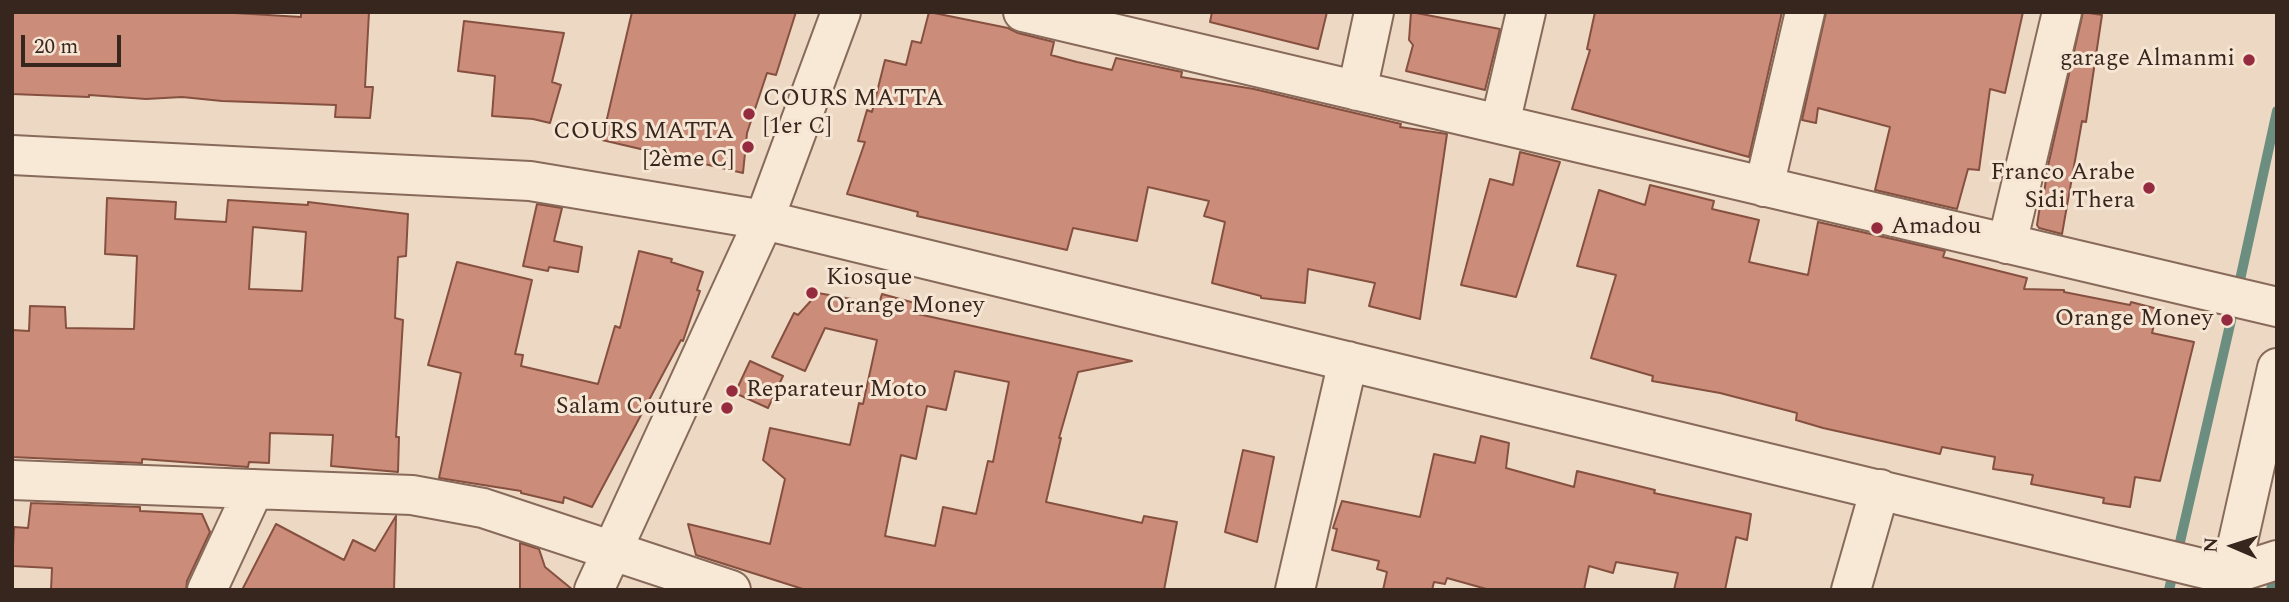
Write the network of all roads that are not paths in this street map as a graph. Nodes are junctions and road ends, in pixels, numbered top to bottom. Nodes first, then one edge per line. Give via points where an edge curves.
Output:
1 (841, 12) edge
2 (1023, 12) edge
3 (1374, 12) edge
4 (1526, 12) edge
5 (1805, 12) edge
6 (2062, 12) edge
7 (1117, 23) edge
8 (1357, 91) junction
9 (1500, 124) junction
10 (12, 155) edge
11 (1765, 187) junction
12 (764, 220) junction
13 (2007, 244) junction
14 (2277, 307) edge
15 (1348, 361) junction
16 (2277, 368) edge
17 (12, 480) edge
18 (254, 489) junction
19 (1880, 489) junction
20 (612, 550) junction
21 (2277, 560) edge
22 (2228, 582) edge
23 (207, 590) edge
24 (594, 590) edge
25 (731, 590) edge
26 (1295, 590) edge
27 (1851, 590) edge

1 - 12 street
2 - 7 street
3 - 8 street
4 - 9 street
5 - 11 street
6 - 13 street
7 - 8 street
8 - 9 street
9 - 11 street
10 - 12 street via 530,181
11 - 13 street
12 - 15 street
12 - 20 street
13 - 14 street
15 - 19 street
15 - 26 street
16 - 22 street
17 - 18 street
18 - 20 street via 412,495 483,508
18 - 23 street
19 - 22 street
19 - 27 street
20 - 24 street
20 - 25 street
21 - 22 street

